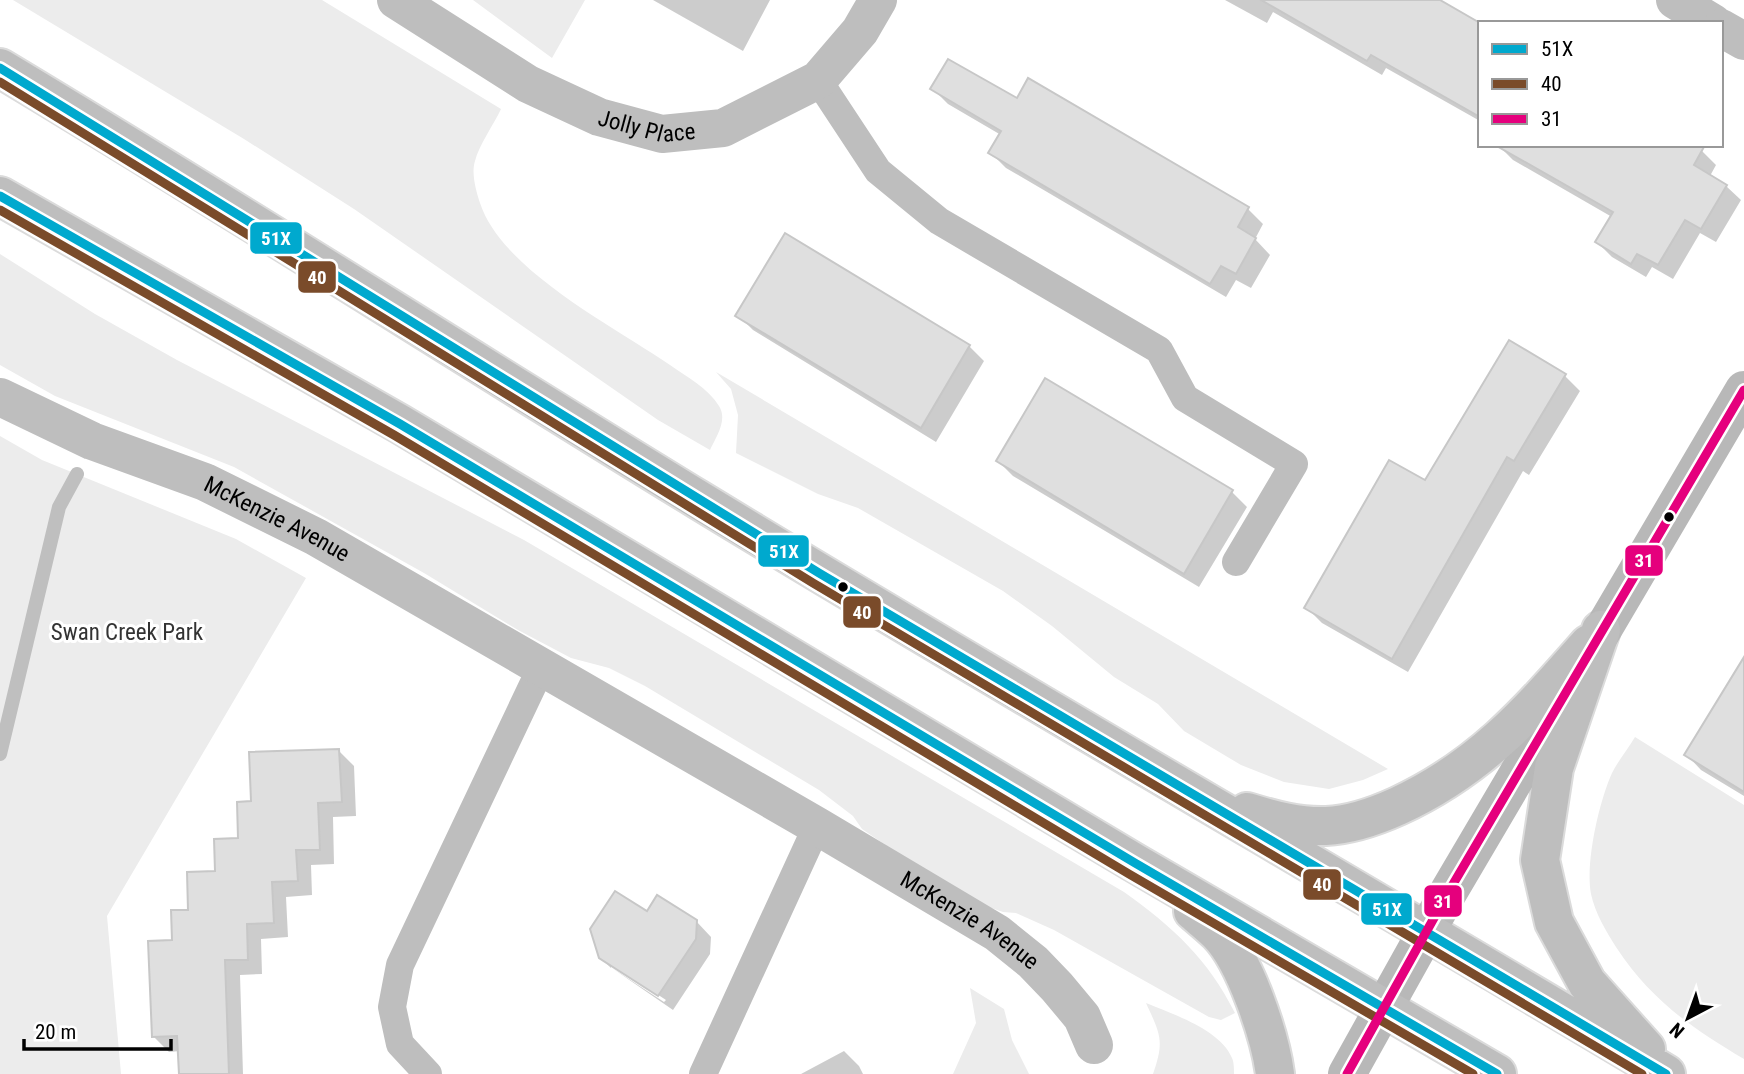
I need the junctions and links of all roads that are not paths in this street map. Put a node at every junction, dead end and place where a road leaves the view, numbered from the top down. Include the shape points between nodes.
1 (397, 0) edge
2 (878, 0) edge
3 (1675, 0) edge
4 (1710, 21) edge
5 (1723, 29) edge
6 (1744, 41) edge
7 (0, 68) edge
8 (818, 80) junction
9 (0, 196) edge
10 (1744, 390) edge
11 (0, 397) edge
12 (1236, 562) dead end
13 (1601, 630) junction
14 (541, 668) junction
15 (1198, 798) junction
16 (817, 826) junction
17 (1135, 863) junction
18 (1427, 931) junction
19 (1385, 1007) junction
20 (1094, 1045) dead end
21 (428, 1074) edge
22 (702, 1074) edge
23 (1275, 1074) edge
24 (1347, 1074) edge
25 (1497, 1074) edge
26 (1667, 1074) edge

1 - 8 main road, Jolly Place via 528,84 600,117 662,134 723,128
2 - 8 main road, Jolly Place via 860,30
3 - 4 main road
5 - 6 main road
7 - 15 main road via 699,500
8 - 12 lane via 878,171 939,221 1159,350 1185,398 1294,464
9 - 17 main road via 412,430
10 - 13 main road
11 - 14 main road, McKenzie Avenue via 92,441 205,482 292,525
13 - 15 main road via 1532,708 1468,766 1379,814 1328,826 1297,825
13 - 18 main road
13 - 26 main road via 1555,768 1540,860 1554,922 1587,983
14 - 16 main road, McKenzie Avenue
14 - 21 lane via 400,965 392,1007 400,1044
15 - 18 main road
16 - 20 main road, McKenzie Avenue via 1018,949 1082,1017
16 - 22 lane
17 - 19 main road
17 - 23 main road via 1220,934 1243,971
18 - 19 main road
18 - 26 main road
19 - 24 main road
19 - 25 main road

